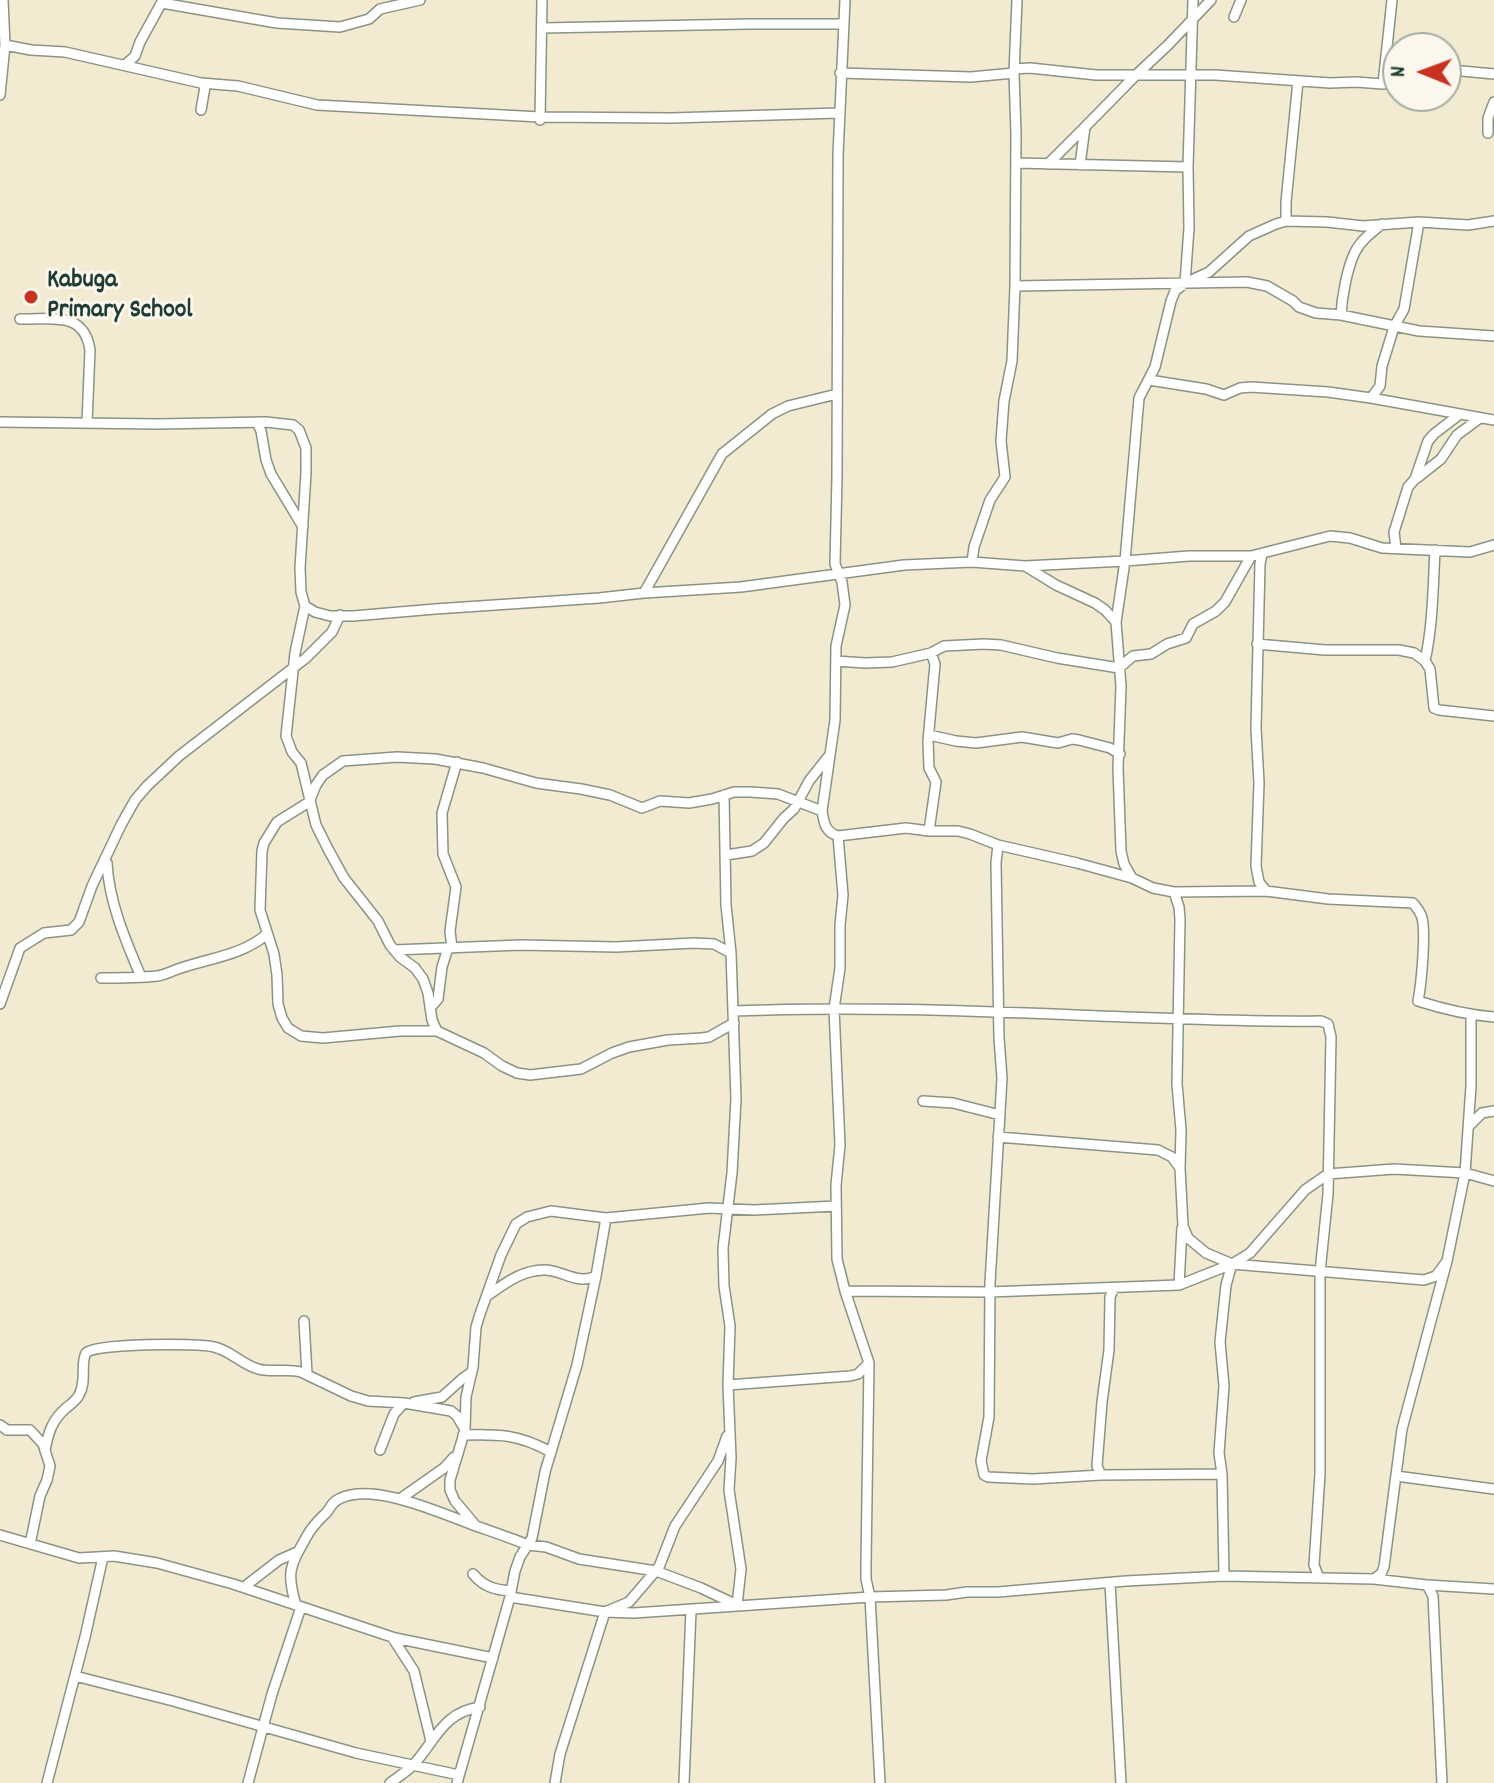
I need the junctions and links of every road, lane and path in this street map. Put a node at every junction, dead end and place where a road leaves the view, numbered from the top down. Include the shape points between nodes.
1 (3, 0) edge
2 (420, 0) edge
3 (542, 0) edge
4 (845, 0) edge
5 (1017, 0) edge
6 (1193, 0) edge
7 (1211, 0) edge
8 (1241, 0) edge
9 (1392, 0) edge
10 (163, 1) edge
11 (1234, 17) dead end
12 (1193, 20) junction
13 (1, 24) edge
14 (843, 24) junction
15 (542, 28) junction
16 (1389, 32) edge
17 (5, 45) junction
18 (125, 65) junction
19 (1014, 71) junction
20 (1462, 71) edge
21 (840, 73) junction
22 (1494, 74) edge
23 (1136, 75) junction
24 (1192, 76) junction
25 (1298, 81) junction
26 (201, 83) junction
27 (1382, 84) edge
28 (0, 95) edge
29 (1494, 102) edge
30 (201, 110) dead end
31 (839, 113) junction
32 (540, 118) junction
33 (1085, 127) junction
34 (1488, 133) dead end
35 (1016, 163) junction
36 (1048, 164) junction
37 (1080, 165) junction
38 (1188, 167) junction
39 (1286, 221) junction
40 (1494, 221) edge
41 (1419, 222) junction
42 (1382, 224) junction
43 (1185, 283) junction
44 (1015, 286) junction
45 (1341, 315) junction
46 (20, 319) dead end
47 (1394, 327) junction
48 (1494, 336) edge
49 (1149, 380) junction
50 (837, 394) junction
51 (1371, 398) junction
52 (1460, 414) junction
53 (1480, 418) junction
54 (1494, 420) edge
55 (0, 422) edge
56 (257, 422) junction
57 (87, 423) junction
58 (1415, 479) junction
59 (303, 527) junction
60 (1494, 545) edge
61 (1396, 548) junction
62 (1435, 550) junction
63 (1256, 555) junction
64 (1125, 561) junction
65 (972, 562) junction
66 (1025, 566) junction
67 (840, 574) junction
68 (644, 593) junction
69 (305, 606) junction
70 (340, 615) junction
71 (1116, 622) junction
72 (1257, 644) junction
73 (931, 653) junction
74 (836, 661) junction
75 (1425, 661) junction
76 (294, 667) junction
77 (1119, 668) junction
78 (1494, 716) edge
79 (929, 735) junction
80 (1120, 754) junction
81 (830, 755) junction
82 (457, 762) junction
83 (724, 795) junction
84 (309, 802) junction
85 (798, 802) junction
86 (822, 811) junction
87 (929, 831) junction
88 (838, 836) junction
89 (998, 845) junction
90 (726, 855) junction
91 (107, 859) junction
92 (1132, 878) junction
93 (1266, 891) junction
94 (1174, 892) junction
95 (267, 934) junction
96 (450, 948) junction
97 (394, 950) junction
98 (731, 953) junction
99 (141, 977) junction
100 (101, 978) dead end
101 (0, 1004) edge
102 (430, 1008) junction
103 (834, 1009) junction
104 (733, 1011) junction
105 (999, 1013) junction
106 (1471, 1015) junction
107 (1494, 1017) edge
108 (1179, 1019) junction
109 (734, 1023) junction
110 (437, 1031) junction
111 (923, 1101) dead end
112 (1494, 1111) edge
113 (1000, 1115) junction
114 (1469, 1126) junction
115 (1181, 1130) junction
116 (998, 1137) junction
117 (1158, 1150) junction
118 (1180, 1168) junction
119 (1465, 1173) junction
120 (1328, 1174) junction
121 (1494, 1181) edge
122 (836, 1206) junction
123 (727, 1209) junction
124 (606, 1218) junction
125 (1183, 1226) junction
126 (1447, 1261) junction
127 (1232, 1264) junction
128 (1320, 1272) junction
129 (596, 1276) junction
130 (1179, 1285) junction
131 (1114, 1288) junction
132 (845, 1291) junction
133 (989, 1292) junction
134 (487, 1296) junction
135 (304, 1321) dead end
136 (869, 1363) junction
137 (472, 1372) junction
138 (307, 1374) junction
139 (728, 1385) junction
140 (406, 1403) junction
141 (0, 1425) edge
142 (729, 1429) junction
143 (464, 1432) junction
144 (380, 1450) dead end
145 (45, 1451) junction
146 (551, 1452) junction
147 (458, 1454) junction
148 (1222, 1474) junction
149 (1101, 1475) junction
150 (1396, 1476) junction
151 (1494, 1489) edge
152 (400, 1499) junction
153 (476, 1526) junction
154 (0, 1535) edge
155 (30, 1544) junction
156 (528, 1545) junction
157 (297, 1552) junction
158 (103, 1557) junction
159 (656, 1571) junction
160 (473, 1574) dead end
161 (1224, 1576) junction
162 (1319, 1578) junction
163 (1374, 1579) junction
164 (1110, 1583) junction
165 (1427, 1585) junction
166 (244, 1587) junction
167 (1494, 1589) edge
168 (511, 1594) junction
169 (870, 1597) junction
170 (737, 1605) junction
171 (299, 1606) junction
172 (691, 1610) junction
173 (605, 1612) junction
174 (391, 1637) junction
175 (493, 1658) junction
176 (75, 1676) junction
177 (480, 1707) junction
178 (263, 1726) junction
179 (431, 1741) junction
180 (413, 1765) junction
181 (458, 1779) edge
182 (47, 1783) edge
183 (248, 1783) edge
184 (390, 1783) edge
185 (555, 1783) edge
186 (684, 1783) edge
187 (880, 1783) edge
188 (1121, 1783) edge
189 (1442, 1783) edge

1 - 13 street
2 - 10 street via 380,9 369,19 340,27 277,23
3 - 15 street
4 - 14 street
5 - 19 street
6 - 12 street
7 - 12 street
8 - 11 street
9 - 16 street
10 - 18 street via 135,56
12 - 23 street
12 - 24 street
13 - 17 street
14 - 15 street
14 - 21 street
15 - 32 street
17 - 18 street
17 - 28 street
18 - 26 street
19 - 21 street via 971,77
19 - 23 street
19 - 35 street
20 - 22 street
21 - 31 street
23 - 24 street
23 - 33 street
24 - 25 street
24 - 38 street
25 - 27 street
25 - 39 street
26 - 30 street
26 - 32 street via 317,105
29 - 34 street
31 - 32 street
31 - 50 street
33 - 36 street
33 - 37 street
35 - 36 street
35 - 44 street
36 - 37 street
37 - 38 street
38 - 43 street
39 - 42 street
39 - 43 street via 1249,236 1209,272
40 - 41 street
41 - 42 street
41 - 47 street via 1404,309
42 - 45 street via 1354,255
43 - 44 street
43 - 45 street via 1267,286 1306,310
43 - 49 street via 1172,297
44 - 65 street via 1001,441 1005,477 990,500
45 - 47 street
46 - 57 street via 73,321 83,329 90,350
47 - 48 street
47 - 51 street via 1380,386
49 - 51 street via 1224,395 1251,387
49 - 64 street via 1139,398
50 - 67 street via 835,564
50 - 68 street via 772,414 722,454
51 - 52 street
52 - 53 street
52 - 58 street via 1428,441
53 - 54 street
53 - 58 street
55 - 57 street
56 - 57 street
56 - 59 street via 271,474
56 - 59 street via 293,425 304,439
58 - 61 street via 1394,532
59 - 69 street via 300,568
60 - 62 street via 1475,552
61 - 62 street
61 - 63 street via 1330,536
62 - 75 street
63 - 64 street
63 - 72 street
63 - 77 street via 1221,607 1193,624 1186,638 1133,656
64 - 66 street
64 - 71 street
65 - 66 street
65 - 67 street
66 - 71 street via 1095,603
67 - 68 street
67 - 74 street via 845,605
68 - 70 street
69 - 70 street
69 - 76 street
70 - 76 street via 332,632
71 - 77 street
72 - 75 street via 1399,650
72 - 93 street via 1256,866
73 - 74 street via 880,663
73 - 77 street via 944,646 1001,645
73 - 79 street via 935,664
74 - 81 street
75 - 78 street via 1434,708
76 - 84 street via 286,736 301,763
76 - 91 street via 147,786
77 - 80 street
79 - 80 street via 976,743 1022,737 1058,743 1072,739
79 - 87 street via 928,766 936,782
80 - 92 street via 1121,851
81 - 85 street
81 - 86 street
82 - 83 street via 610,795 644,808 660,801 689,803
82 - 84 street via 397,757 343,761 323,775
82 - 96 street via 442,813 443,854 456,887
83 - 85 street via 778,794
83 - 90 street
84 - 95 street via 277,822 264,843 260,910
84 - 97 street via 344,878
85 - 86 street
85 - 90 street via 760,846
86 - 88 street via 824,825
87 - 88 street via 906,828
87 - 89 street via 958,831
88 - 103 street via 843,895
89 - 92 street
89 - 105 street
90 - 98 street
91 - 99 street via 116,913
91 - 101 street via 75,927 44,933 20,948
92 - 94 street
93 - 94 street
93 - 106 street via 1413,903 1424,933 1418,1001
94 - 108 street via 1180,919
95 - 99 street via 243,949
95 - 110 street via 282,1018 301,1036
96 - 97 street
96 - 98 street via 694,943 714,944
96 - 102 street via 438,999
97 - 102 street via 423,979
98 - 104 street
99 - 100 street
102 - 110 street
103 - 104 street
103 - 105 street
103 - 122 street via 840,1145
104 - 109 street
105 - 108 street
105 - 113 street
106 - 107 street
106 - 114 street
108 - 115 street
108 - 120 street via 1328,1024
109 - 110 street via 709,1037 648,1042 581,1069 530,1075
109 - 123 street via 736,1099
111 - 113 street
112 - 114 street via 1482,1113
113 - 116 street
114 - 119 street
115 - 117 street via 1172,1144
115 - 118 street
116 - 117 street
116 - 133 street
117 - 118 street
118 - 125 street
119 - 120 street via 1394,1169
119 - 121 street
119 - 126 street
120 - 127 street via 1305,1190 1250,1253
120 - 128 street
122 - 123 street
122 - 132 street via 837,1259
123 - 124 street
123 - 139 street via 723,1248 730,1326
124 - 129 street
124 - 134 street via 551,1211 516,1224
125 - 127 street via 1192,1244
125 - 130 street
126 - 128 street via 1436,1276 1424,1280
126 - 150 street via 1406,1412
127 - 128 street
127 - 130 street
127 - 148 street via 1220,1329
128 - 162 street via 1320,1474 1314,1565
129 - 134 street via 581,1279 533,1271
129 - 146 street
130 - 131 street
131 - 133 street
131 - 149 street via 1097,1466
132 - 133 street
132 - 136 street
133 - 149 street via 984,1475
134 - 137 street via 476,1327
135 - 138 street
136 - 139 street via 850,1376
136 - 169 street
137 - 140 street via 442,1397
137 - 143 street
138 - 140 street via 368,1401
138 - 145 street via 258,1369 212,1346 97,1348 85,1355 80,1394 51,1424
139 - 142 street
140 - 143 street via 451,1411
140 - 144 street via 394,1414
141 - 145 street via 30,1430
142 - 159 street via 718,1461 679,1519
142 - 170 street via 729,1490 741,1569
143 - 146 street via 512,1436
143 - 147 street
145 - 155 street via 49,1472
146 - 156 street
147 - 152 street
147 - 153 street via 450,1490
148 - 149 street
148 - 161 street
150 - 151 street
150 - 163 street via 1384,1567
152 - 153 street
152 - 157 street via 342,1497 313,1526
153 - 156 street
154 - 155 street
155 - 158 street via 79,1558
156 - 159 street
156 - 168 street
157 - 166 street
157 - 171 street via 289,1577
158 - 166 street via 157,1563
158 - 176 street
159 - 170 street
159 - 173 street via 629,1602
160 - 168 street via 491,1589
161 - 162 street
161 - 164 street
162 - 163 street
163 - 165 street
164 - 169 street
164 - 188 street
165 - 167 street
165 - 189 street via 1433,1596
166 - 171 street
168 - 173 street
168 - 175 street
169 - 170 street
169 - 187 street
170 - 172 street
171 - 174 street
171 - 178 street
172 - 173 street
172 - 186 street
173 - 185 street
174 - 175 street
174 - 179 street via 414,1671
175 - 177 street
176 - 178 street
176 - 182 street
177 - 179 street via 458,1713
177 - 181 street
178 - 180 street
178 - 183 street
179 - 180 street
180 - 181 street
180 - 184 street

